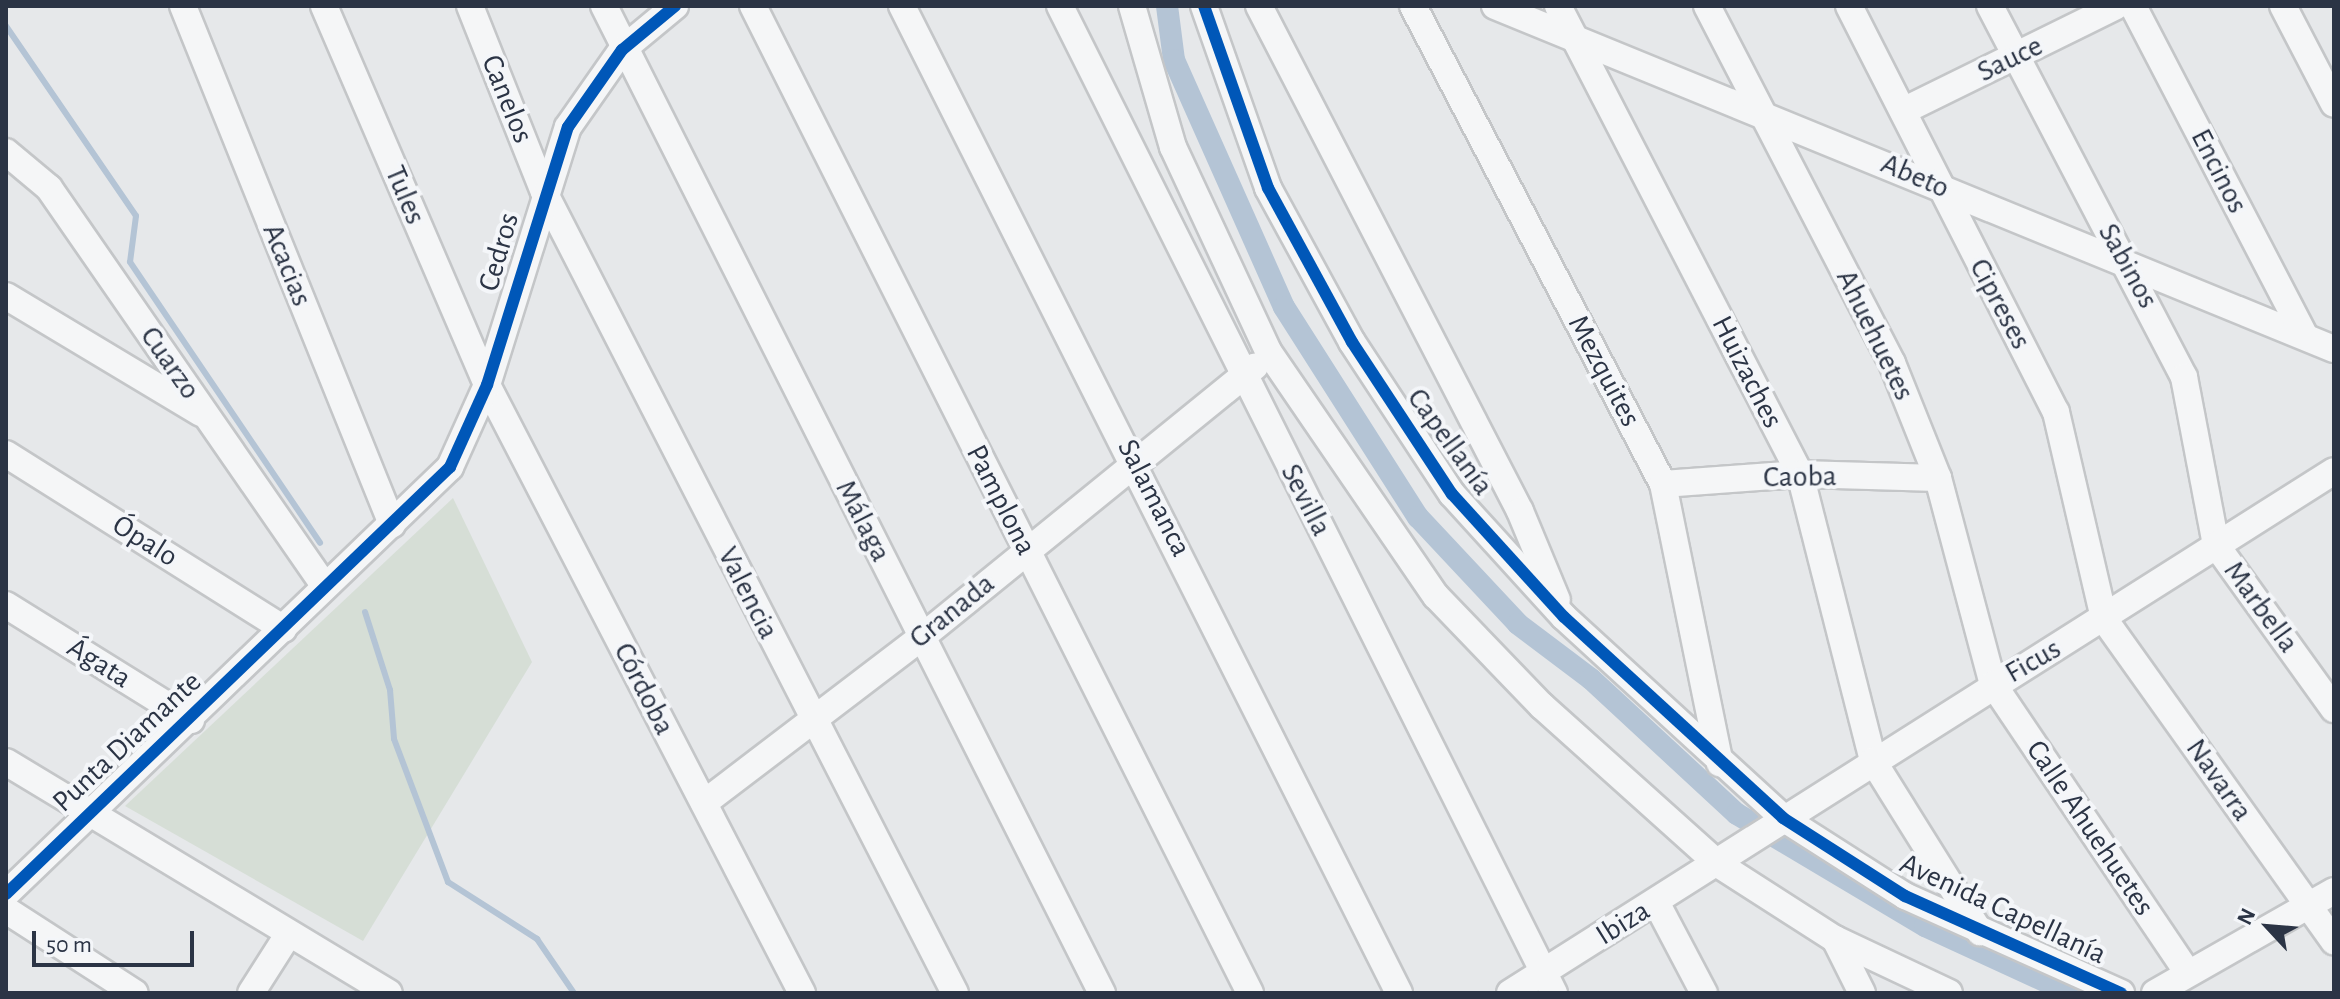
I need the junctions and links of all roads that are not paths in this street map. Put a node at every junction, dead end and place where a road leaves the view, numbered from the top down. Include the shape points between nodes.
1 (183, 6) edge
2 (324, 6) edge
3 (470, 6) edge
4 (604, 6) edge
5 (675, 6) edge
6 (753, 6) edge
7 (902, 6) edge
8 (1060, 6) edge
9 (1132, 6) edge
10 (1204, 6) edge
11 (1259, 6) edge
12 (1413, 6) edge
13 (1495, 6) edge
14 (1558, 6) edge
15 (1707, 6) edge
16 (1849, 6) edge
17 (1990, 6) edge
18 (2116, 6) edge
19 (2133, 6) edge
20 (2283, 6) edge
21 (1573, 35) junction
22 (622, 50) junction
23 (2015, 56) junction
24 (2334, 104) edge
25 (1762, 111) junction
26 (1903, 111) junction
27 (6, 152) edge
28 (1935, 185) junction
29 (544, 192) junction
30 (2127, 267) junction
31 (6, 296) edge
32 (2305, 336) junction
33 (2334, 349) edge
34 (1268, 351) junction
35 (1244, 377) junction
36 (487, 385) junction
37 (207, 417) junction
38 (6, 454) edge
39 (1138, 465) junction
40 (1800, 474) junction
41 (2332, 476) edge
42 (1938, 478) junction
43 (1663, 484) junction
44 (392, 524) junction
45 (2216, 545) junction
46 (1026, 551) junction
47 (324, 585) junction
48 (6, 605) edge
49 (1564, 617) junction
50 (2104, 619) junction
51 (284, 629) junction
52 (922, 637) junction
53 (1993, 684) junction
54 (2334, 709) edge
55 (811, 717) junction
56 (191, 720) junction
57 (1873, 761) junction
58 (6, 762) edge
59 (1720, 763) junction
60 (704, 803) junction
61 (88, 814) junction
62 (1778, 822) junction
63 (1726, 858) junction
64 (2334, 891) edge
65 (6, 894) edge
66 (1656, 902) junction
67 (2308, 905) junction
68 (6, 910) edge
69 (288, 935) junction
70 (1981, 935) junction
71 (1835, 939) junction
72 (2334, 941) edge
73 (2187, 972) junction
74 (1549, 983) edge
75 (135, 993) edge
76 (251, 993) edge
77 (389, 993) edge
78 (802, 993) edge
79 (955, 993) edge
80 (1102, 993) edge
81 (1250, 993) edge
82 (1399, 993) edge
83 (1510, 993) edge
84 (1704, 993) edge
85 (1862, 993) edge
86 (1949, 993) edge
87 (2121, 993) edge
88 (2155, 993) edge

1 - 44 street, Acacias
2 - 36 street, Tules
3 - 29 street, Canelos
4 - 22 street, Málaga
5 - 22 street, Cedros
6 - 46 street, Pamplona
7 - 39 street, Salamanca
8 - 35 street, Sevilla
9 - 34 street via 1173,147
10 - 49 street, Capellanía via 1268,188 1352,342 1452,494
11 - 49 street, Capellanía via 1520,511
12 - 43 street, Mezquites
13 - 21 street, Abeto
14 - 21 street, Huizaches
15 - 25 street, Ahuehuetes
16 - 26 street, Cipreses
17 - 23 street, Sabinos
18 - 23 street, Sauce
19 - 32 street, Encinos
20 - 24 street
21 - 25 street, Abeto
21 - 40 street, Huizaches
22 - 29 street, Cedros via 579,104
22 - 52 street, Málaga
23 - 26 street, Sauce
23 - 30 street, Sabinos
25 - 28 street, Abeto
25 - 42 street, Ahuehuetes via 1892,363
26 - 28 street, Cipreses
27 - 37 street, Cuarzo via 49,188
28 - 30 street, Abeto
28 - 50 street, Cipreses via 2056,412
29 - 36 street, Cedros
29 - 55 street, Valencia
30 - 32 street, Abeto
30 - 45 street, Sabinos via 2184,377
31 - 37 street
32 - 33 street, Abeto
34 - 35 street, Granada
34 - 63 street via 1436,596 1542,706
35 - 39 street, Granada
35 - 74 street, Sevilla
36 - 44 street, Cedros via 450,467
36 - 60 street, Córdoba
37 - 47 street, Cuarzo
38 - 51 street, Ópalo
39 - 46 street, Granada
39 - 82 street, Salamanca
40 - 42 street, Caoba
40 - 43 street, Caoba
40 - 57 street, Huizaches
41 - 45 street, Ficus
42 - 53 street, Ahuehuetes
43 - 59 street, Mezquites
44 - 47 street, Cedros
45 - 50 street, Ficus
45 - 54 street, Marbella
46 - 52 street, Granada
46 - 81 street, Pamplona
47 - 51 street, Punta Diamante
48 - 56 street, Ágata
49 - 59 street, Capellanía
50 - 53 street, Ficus
50 - 67 street, Navarra
51 - 56 street, Punta Diamante
52 - 55 street, Granada
52 - 80 street, Málaga
53 - 57 street, Ficus
53 - 73 street, Calle Ahuehuetes
55 - 60 street, Granada
55 - 79 street, Valencia
56 - 61 street, Punta Diamante
57 - 62 street, Ficus
57 - 70 street, Huizaches
58 - 61 street
59 - 62 street, Capellanía
60 - 78 street, Córdoba
61 - 65 street, Punta Diamante
61 - 69 street
62 - 63 street, Ficus
62 - 70 street, Avenida Capellanía
63 - 66 street, Ibiza
63 - 71 street
64 - 67 street
66 - 74 street, Ibiza
66 - 84 street
67 - 72 street, Navarra
67 - 73 street
68 - 75 street
69 - 76 street
69 - 77 street
70 - 87 street, Avenida Capellanía
71 - 85 street
71 - 86 street
73 - 88 street
74 - 83 street, Ibiza

